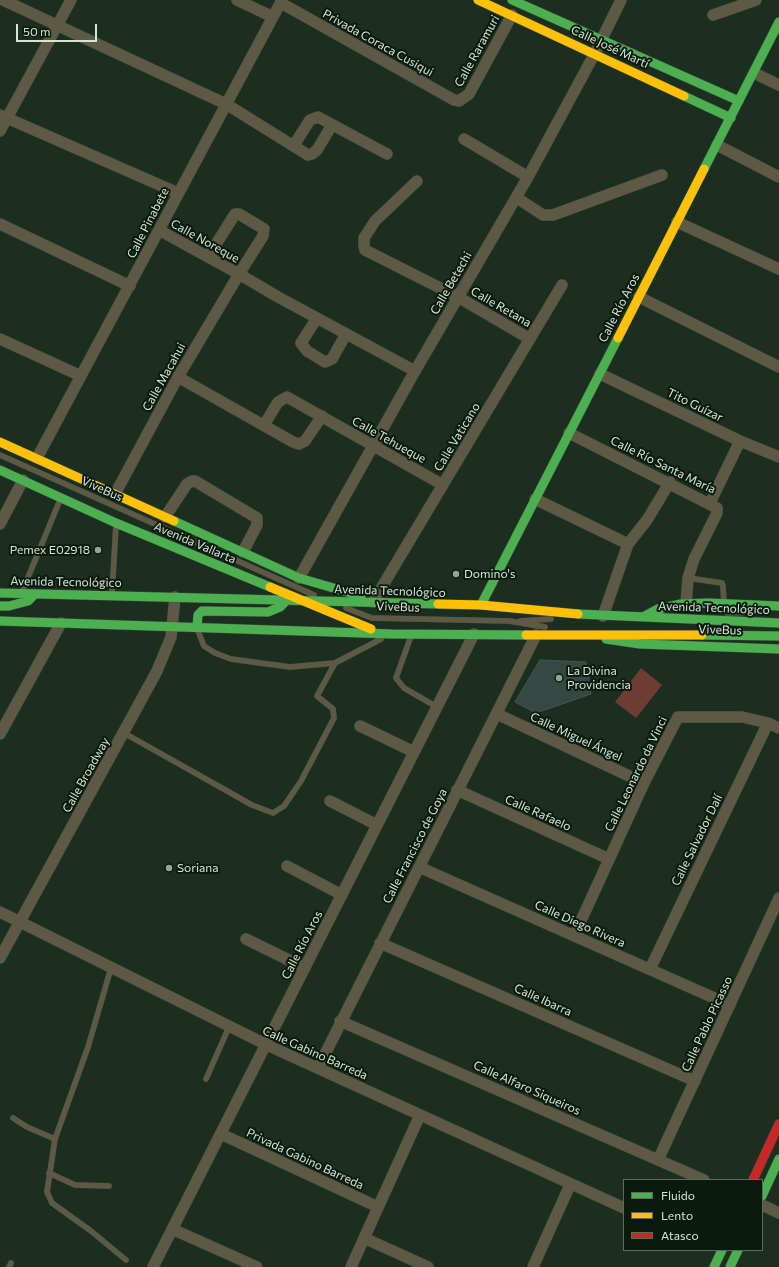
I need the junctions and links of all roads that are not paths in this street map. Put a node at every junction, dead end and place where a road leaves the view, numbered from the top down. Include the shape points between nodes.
1 (4, 0) edge
2 (71, 0) edge
3 (237, 0) edge
4 (478, 0) edge
5 (512, 0) edge
6 (621, 0) edge
7 (756, 0) edge
8 (282, 2) edge
9 (512, 15) junction
10 (713, 16) dead end
11 (273, 17) junction
12 (779, 22) edge
13 (58, 24) junction
14 (602, 39) junction
15 (595, 53) junction
16 (754, 72) junction
17 (779, 84) edge
18 (464, 99) joint
19 (740, 101) junction
20 (226, 104) junction
21 (3, 116) edge
22 (731, 118) junction
23 (332, 125) junction
24 (0, 131) edge
25 (464, 140) dead end
26 (294, 145) junction
27 (717, 145) junction
28 (387, 154) dead end
29 (662, 175) dead end
30 (528, 177) junction
31 (779, 177) edge
32 (417, 181) dead end
33 (178, 193) junction
34 (517, 198) junction
35 (677, 222) junction
36 (0, 224) edge
37 (159, 230) junction
38 (208, 257) junction
39 (779, 269) edge
40 (239, 274) junction
41 (562, 285) dead end
42 (130, 286) junction
43 (458, 297) junction
44 (639, 297) junction
45 (317, 318) junction
46 (346, 334) junction
47 (0, 339) edge
48 (530, 339) junction
49 (779, 367) edge
50 (415, 371) junction
51 (600, 374) junction
52 (81, 376) junction
53 (178, 377) junction
54 (322, 416) junction
55 (264, 425) junction
56 (569, 433) junction
57 (740, 441) junction
58 (0, 442) edge
59 (374, 447) junction
60 (0, 455) edge
61 (779, 457) edge
62 (37, 458) junction
63 (0, 470) edge
64 (23, 480) junction
65 (670, 482) junction
66 (443, 485) junction
67 (115, 494) junction
68 (61, 498) junction
69 (535, 499) junction
70 (710, 503) junction
71 (165, 517) junction
72 (116, 523) junction
73 (0, 524) edge
74 (628, 544) junction
75 (243, 552) junction
76 (299, 578) junction
77 (688, 578) junction
78 (0, 593) edge
79 (22, 593) junction
80 (36, 594) junction
81 (112, 596) junction
82 (175, 597) junction
83 (287, 600) junction
84 (302, 601) junction
85 (327, 601) junction
86 (374, 602) junction
87 (686, 604) junction
88 (724, 604) junction
89 (481, 605) junction
90 (0, 606) edge
91 (779, 606) edge
92 (764, 612) dead end
93 (710, 613) dead end
94 (603, 616) junction
95 (646, 616) junction
96 (718, 617) junction
97 (0, 621) edge
98 (509, 621) junction
99 (61, 623) junction
100 (779, 623) edge
101 (174, 626) junction
102 (197, 627) junction
103 (383, 633) junction
104 (392, 634) junction
105 (412, 634) junction
106 (474, 634) junction
107 (536, 635) junction
108 (593, 635) junction
109 (779, 636) edge
110 (779, 643) edge
111 (779, 649) edge
112 (334, 663) junction
113 (437, 707) junction
114 (497, 714) junction
115 (768, 723) junction
116 (360, 726) dead end
117 (779, 728) edge
118 (124, 733) junction
119 (0, 734) edge
120 (414, 752) junction
121 (644, 783) junction
122 (457, 790) junction
123 (330, 801) dead end
124 (378, 825) junction
125 (609, 859) junction
126 (287, 866) dead end
127 (419, 867) junction
128 (342, 895) junction
129 (779, 898) edge
130 (0, 912) edge
131 (20, 923) junction
132 (574, 936) junction
133 (246, 939) dead end
134 (380, 943) junction
135 (0, 958) edge
136 (111, 968) junction
137 (305, 968) junction
138 (650, 969) junction
139 (730, 1005) junction
140 (340, 1021) junction
141 (229, 1026) junction
142 (267, 1045) junction
143 (318, 1068) junction
144 (206, 1079) dead end
145 (695, 1081) junction
146 (420, 1115) junction
147 (13, 1118) dead end
148 (779, 1124) edge
149 (221, 1134) junction
150 (55, 1139) junction
151 (779, 1159) edge
152 (658, 1160) junction
153 (49, 1173) junction
154 (702, 1179) edge
155 (753, 1179) edge
156 (570, 1185) junction
157 (109, 1186) dead end
158 (763, 1194) edge
159 (763, 1205) edge
160 (378, 1207) junction
161 (623, 1208) edge
162 (779, 1213) edge
163 (172, 1228) junction
164 (364, 1238) junction
165 (721, 1251) edge
166 (738, 1251) edge
167 (126, 1260) dead end
168 (153, 1267) edge
169 (257, 1267) edge
170 (351, 1267) edge
171 (428, 1267) edge
172 (532, 1267) edge
173 (714, 1267) edge
174 (730, 1267) edge

1 - 13 street
2 - 13 street
3 - 11 street
4 - 9 main road, Calle José Martí
5 - 14 main road, Calle José Martí
6 - 14 street, Calle Betechi
7 - 10 street
8 - 11 street, Calle Pinabete
8 - 18 street, Privada Coraca Cusiqui via 454,100
9 - 15 main road, Calle José Martí
9 - 18 street, Calle Raramuri
11 - 20 street, Calle Pinabete
12 - 16 main road, Calle Río Aros
13 - 20 street
13 - 21 street
14 - 15 street, Calle Betechi
14 - 19 main road, Calle José Martí
15 - 22 main road, Calle José Martí
15 - 30 street, Calle Betechi
16 - 17 street
16 - 19 main road, Calle Río Aros
19 - 22 main road, Calle Río Aros
20 - 26 street
20 - 33 street, Calle Pinabete
21 - 24 street
21 - 33 street
22 - 27 main road, Calle Río Aros
23 - 26 street via 318,117 312,119
23 - 26 street via 312,154 308,155
23 - 28 street
25 - 30 street
27 - 31 street
27 - 35 main road, Calle Río Aros
29 - 34 street via 554,215 543,214
30 - 34 street, Calle Betechi
32 - 43 street, Calle Retana via 375,221 367,233 364,246 373,255
33 - 37 street, Calle Pinabete
34 - 43 street, Calle Betechi
35 - 39 street
35 - 44 main road, Calle Río Aros
36 - 42 street
37 - 38 street, Calle Noreque
37 - 42 street, Calle Pinabete
38 - 40 street, Calle Noreque
38 - 40 street, Calle Noreque via 233,217 239,214 264,229 263,236
40 - 45 street, Calle Noreque
40 - 53 street, Calle Macahui
41 - 48 street, Calle Vaticano
42 - 52 street, Calle Pinabete
43 - 48 street, Calle Retana
43 - 50 street, Calle Betechi
44 - 49 street
44 - 51 main road, Calle Río Aros
45 - 46 street, Calle Noreque
45 - 46 street via 301,343 325,362 332,359
46 - 50 street, Calle Noreque
47 - 52 street
48 - 66 street, Calle Vaticano
50 - 59 street, Calle Betechi
51 - 56 main road, Calle Río Aros
51 - 57 street, Tito Guízar
52 - 62 street, Calle Pinabete
53 - 55 street
53 - 67 street, Calle Macahui
54 - 55 street via 303,443 293,442
54 - 55 street, Calle Tehueque via 284,397
54 - 59 street, Calle Tehueque
56 - 65 street, Calle Río Santa María
56 - 69 main road, Calle Río Aros
57 - 61 street, Tito Guízar
57 - 70 street
58 - 62 main road, Avenida Vallarta
59 - 66 street, Calle Tehueque
59 - 76 street, Calle Betechi
60 - 85 lane, ViveBus
62 - 67 main road, Avenida Vallarta
63 - 64 main road, Avenida Vallarta
64 - 68 main road, Avenida Vallarta
64 - 73 street
65 - 70 street, Calle Río Santa María
65 - 74 street via 647,520
66 - 86 street, Calle Vaticano
67 - 71 main road, Avenida Vallarta
68 - 72 main road, Avenida Vallarta
68 - 79 lane
69 - 74 street
69 - 89 main road, Calle Río Aros
70 - 77 street, Calle Río Santa María via 717,508 718,513 696,555
71 - 75 main road, Avenida Vallarta
71 - 75 street via 187,484 196,482 257,518 257,525
72 - 81 lane
72 - 84 main road, Avenida Vallarta
74 - 94 street
75 - 76 main road, Avenida Vallarta
76 - 86 main road, Avenida Vallarta via 359,595
77 - 87 street, Calle Río Santa María
77 - 88 lane via 722,583
78 - 79 main road, Avenida Tecnológico
79 - 80 main road, Avenida Tecnológico
80 - 81 main road, Avenida Tecnológico
80 - 90 main road via 28,600
81 - 82 main road, Avenida Tecnológico
82 - 83 main road, Avenida Tecnológico
82 - 101 street, Calle Broadway
83 - 84 main road, Avenida Tecnológico
83 - 102 main road via 280,607 268,612 202,611 198,615
84 - 85 main road, Avenida Tecnológico
84 - 103 main road, Avenida Vallarta
85 - 86 main road, Avenida Tecnológico
85 - 98 lane, ViveBus via 372,618
86 - 89 main road, Avenida Tecnológico
87 - 88 main road
87 - 95 main road via 666,606
88 - 91 main road
89 - 94 main road, Avenida Tecnológico
92 - 96 lane
93 - 95 lane
94 - 95 main road, Avenida Tecnológico
94 - 98 lane
95 - 96 main road, Avenida Tecnológico
96 - 100 main road, Avenida Tecnológico
97 - 99 main road
98 - 108 lane, ViveBus
99 - 101 main road
99 - 119 street
101 - 102 main road
101 - 118 street, Calle Broadway via 163,659
102 - 103 main road
102 - 112 lane via 204,646 231,659 290,667
103 - 104 main road
104 - 105 main road
104 - 112 lane
105 - 106 main road
105 - 113 lane via 396,678 404,688
106 - 107 main road
106 - 113 street, Calle Río Aros
107 - 108 main road
107 - 114 street, Calle Francisco de Goya
108 - 109 main road
108 - 110 lane, ViveBus
108 - 111 main road via 613,641 640,644
112 - 118 lane via 317,696 333,709 334,718 297,788 284,806 273,813 256,808
113 - 120 street, Calle Río Aros
114 - 121 street, Calle Miguel Ángel
114 - 122 street, Calle Francisco de Goya
115 - 117 street, Calle Leonardo da Vinci
115 - 121 street, Calle Leonardo da Vinci via 742,717 679,716
115 - 138 street, Calle Salvador Dalí
116 - 120 street
118 - 131 street, Calle Broadway
120 - 124 street, Calle Río Aros
121 - 125 street, Calle Leonardo da Vinci
122 - 125 street, Calle Rafaelo
122 - 127 street, Calle Francisco de Goya
123 - 124 street
124 - 128 street, Calle Río Aros
125 - 132 street, Calle Leonardo da Vinci
126 - 128 street
127 - 132 street, Calle Diego Rivera
127 - 134 street, Calle Francisco de Goya
128 - 137 street, Calle Río Aros
129 - 139 street, Calle Pablo Picasso
130 - 131 street, Calle Gabino Barreda
131 - 135 street, Calle Broadway
131 - 136 street, Calle Gabino Barreda
132 - 138 street, Calle Diego Rivera
133 - 137 street
134 - 140 street, Calle Francisco de Goya
134 - 145 street, Calle Ibarra
136 - 141 street, Calle Gabino Barreda
136 - 150 lane via 88,1047
137 - 142 street, Calle Río Aros
138 - 139 street, Calle Diego Rivera
139 - 145 street, Calle Pablo Picasso
140 - 143 street, Calle Francisco de Goya
140 - 152 street, Calle Alfaro Siqueiros
141 - 142 street, Calle Gabino Barreda
141 - 144 lane
142 - 143 street, Calle Gabino Barreda
142 - 149 street, Calle Río Aros
143 - 146 street, Calle Gabino Barreda
145 - 152 street, Calle Pablo Picasso
146 - 156 street, Calle Gabino Barreda
146 - 160 street
147 - 150 lane via 27,1128
148 - 155 main road
149 - 160 street, Privada Gabino Barreda
149 - 163 street, Calle Río Aros
150 - 153 lane
151 - 158 main road
152 - 154 street, Calle Alfaro Siqueiros
153 - 157 lane via 75,1185
153 - 167 lane via 47,1192 52,1204 91,1231
156 - 161 street, Calle Gabino Barreda
156 - 172 street
159 - 162 street
160 - 164 street
163 - 168 street, Calle Río Aros
163 - 169 street
164 - 170 street
164 - 171 street
165 - 173 main road
166 - 174 main road

